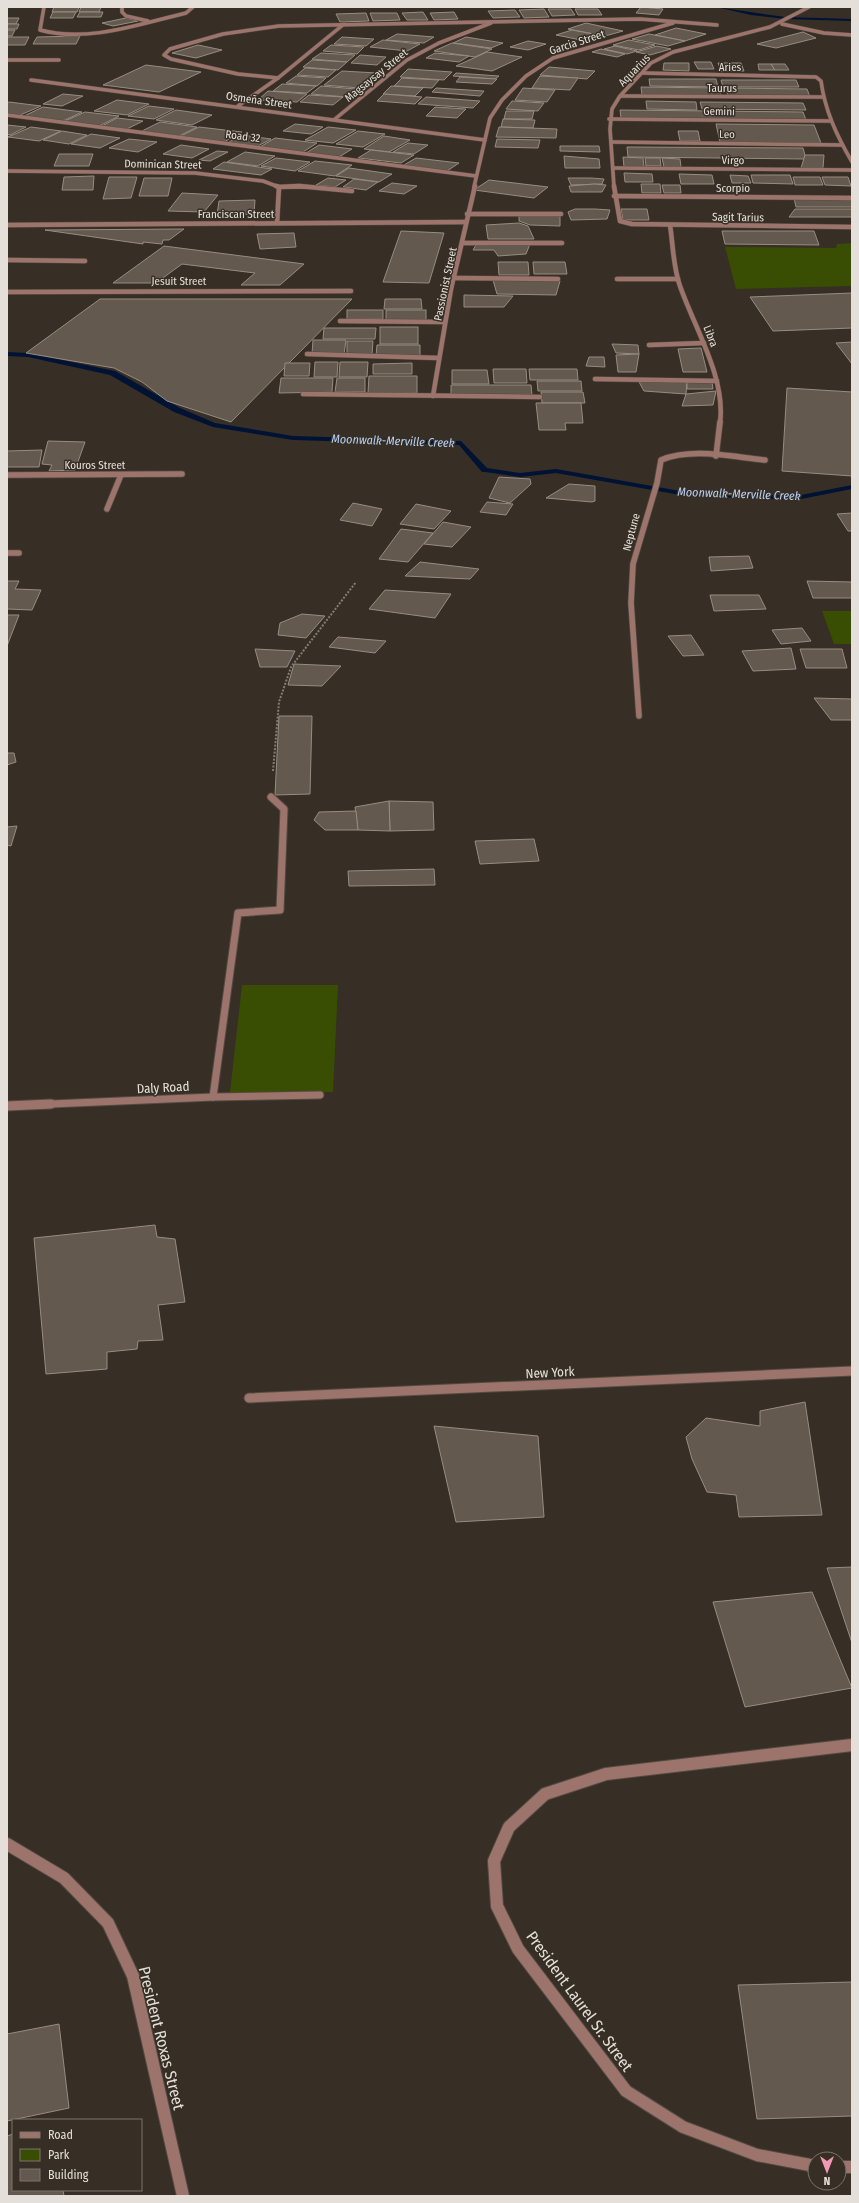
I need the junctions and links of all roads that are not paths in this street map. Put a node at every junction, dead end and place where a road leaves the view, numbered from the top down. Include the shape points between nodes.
1 (44, 7) edge
2 (122, 7) edge
3 (194, 7) edge
4 (809, 7) edge
5 (496, 21) junction
6 (679, 21) junction
7 (151, 22) junction
8 (344, 24) junction
9 (782, 24) junction
10 (717, 25) dead end
11 (852, 35) edge
12 (7, 60) edge
13 (59, 60) dead end
14 (643, 73) junction
15 (278, 78) junction
16 (31, 80) dead end
17 (621, 96) junction
18 (823, 97) junction
19 (238, 106) junction
20 (7, 115) edge
21 (335, 119) junction
22 (609, 119) junction
23 (830, 121) junction
24 (485, 140) junction
25 (612, 142) junction
26 (842, 145) junction
27 (852, 162) edge
28 (613, 168) junction
29 (852, 170) edge
30 (7, 171) edge
31 (476, 176) junction
32 (279, 187) junction
33 (352, 191) dead end
34 (614, 196) junction
35 (852, 198) edge
36 (467, 214) junction
37 (561, 214) dead end
38 (466, 222) junction
39 (277, 223) junction
40 (7, 225) edge
41 (670, 225) junction
42 (852, 227) edge
43 (463, 242) junction
44 (562, 243) dead end
45 (7, 260) edge
46 (85, 261) dead end
47 (454, 278) junction
48 (678, 278) junction
49 (558, 279) dead end
50 (617, 279) dead end
51 (351, 291) dead end
52 (7, 292) edge
53 (340, 321) dead end
54 (445, 322) junction
55 (704, 343) junction
56 (649, 345) dead end
57 (307, 354) dead end
58 (439, 358) junction
59 (595, 379) dead end
60 (717, 381) junction
61 (303, 394) dead end
62 (434, 396) junction
63 (540, 397) dead end
64 (716, 456) junction
65 (765, 460) dead end
66 (182, 474) dead end
67 (121, 475) junction
68 (7, 476) edge
69 (107, 509) dead end
70 (7, 553) edge
71 (19, 553) dead end
72 (639, 716) dead end
73 (271, 797) road end
74 (320, 1095) dead end
75 (213, 1097) junction
76 (7, 1106) edge
77 (852, 1371) edge
78 (249, 1398) dead end
79 (852, 1745) edge
80 (7, 1844) edge
81 (807, 2164) edge
82 (183, 2196) edge

1 - 7 street via 40,30 47,33 108,32
2 - 7 street via 122,12 126,16
3 - 7 street via 186,13
4 - 9 street, Aquarius
5 - 6 street
5 - 8 street
5 - 21 street, Magsaysay Street via 418,52
6 - 10 street
6 - 24 street, Garcia Street via 567,53 541,64 518,84 494,112
8 - 15 street
8 - 15 street via 244,30 170,49 164,55 171,59 238,74
9 - 11 street via 824,33
9 - 14 street, Aquarius via 666,55 651,63
12 - 13 street
14 - 17 street, Aquarius
14 - 18 street, Aries via 684,76 816,77 821,81
15 - 19 street
16 - 19 street, Osmeña Street
17 - 18 street, Taurus
17 - 22 street, Aquarius
18 - 23 street
19 - 21 street, Osmeña Street
20 - 31 street, Road 32
21 - 24 street, Osmeña Street
22 - 23 street, Gemini
22 - 25 street
23 - 26 street
24 - 31 street, Garcia Street
25 - 26 street, Leo
25 - 28 street
26 - 27 street
28 - 29 street, Virgo
28 - 34 street
30 - 32 street, Dominican Street via 217,173 265,179
31 - 36 street, Passionist Street
32 - 33 street via 305,186
32 - 39 street
34 - 35 street, Scorpio
34 - 41 street, Sagit Tarius via 619,219 625,223
36 - 37 street
36 - 38 street, Passionist Street
38 - 39 street, Franciscan Street
38 - 43 street, Passionist Street
39 - 40 street, Franciscan Street
41 - 42 street, Sagit Tarius
41 - 48 street, Libra
43 - 44 street
43 - 47 street, Passionist Street
45 - 46 street
47 - 49 street
47 - 54 street, Passionist Street
48 - 50 street
48 - 55 street, Libra
51 - 52 street, Jesuit Street
53 - 54 street
54 - 58 street, Passionist Street
55 - 56 street
55 - 60 street, Libra
57 - 58 street
58 - 62 street, Passionist Street
59 - 60 street
60 - 64 street, Libra via 722,408
61 - 62 street
62 - 63 street
64 - 65 street, Neptune
64 - 72 street, Neptune via 682,455 661,460 633,564 631,603
66 - 67 street, Kouros Street
67 - 68 street, Kouros Street
67 - 69 street
70 - 71 street
73 - 75 street via 284,809 280,910 238,913
74 - 75 street, Daly Road
75 - 76 street, Daly Road
77 - 78 street, New York
79 - 81 street, President Laurel Sr. Street via 606,1774 545,1794 509,1827 494,1861 497,1906 518,1949 626,2091 683,2127 757,2155
80 - 82 street, President Roxas Street via 64,1878 108,1923 133,1976

